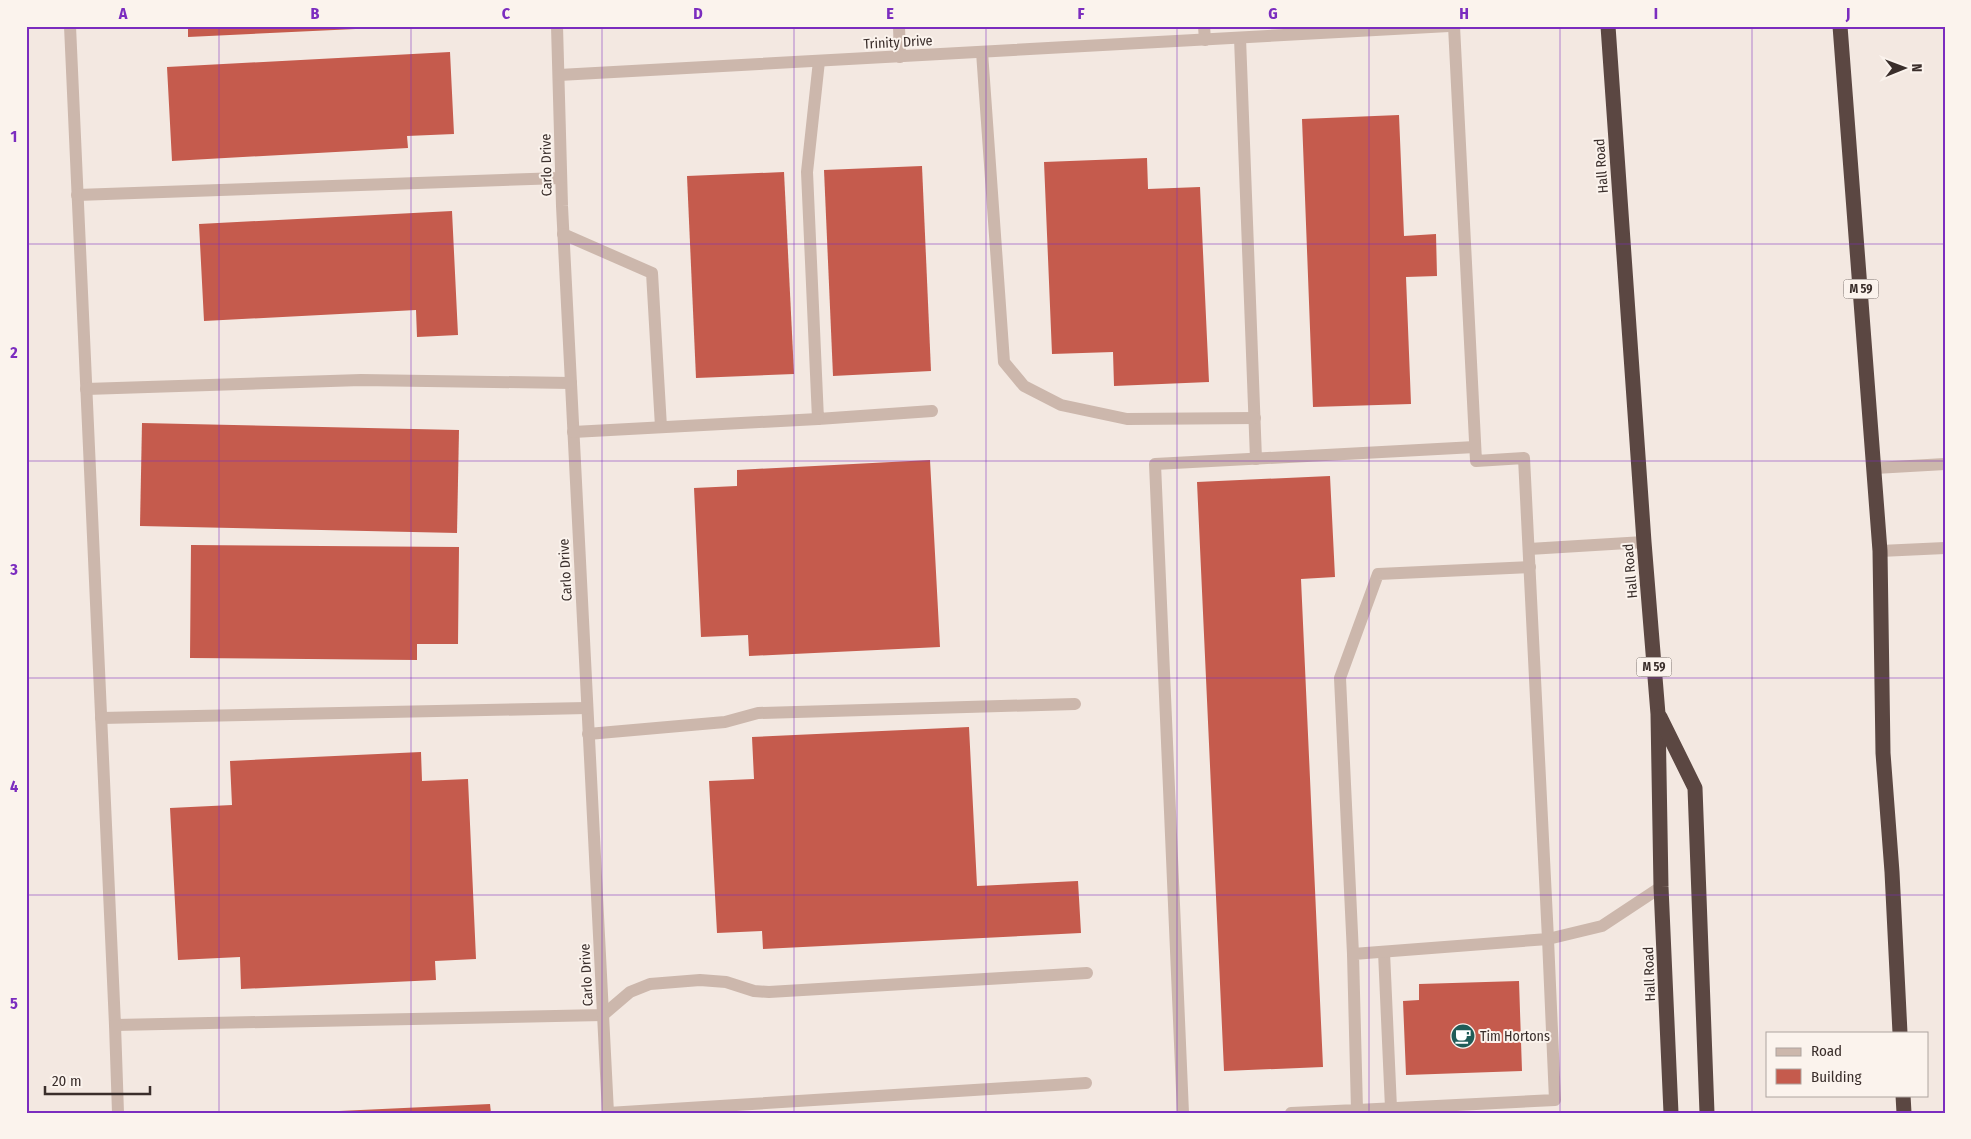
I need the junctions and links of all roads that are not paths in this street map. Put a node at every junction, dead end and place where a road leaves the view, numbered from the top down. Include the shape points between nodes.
1 (70, 26) edge
2 (557, 26) edge
3 (899, 26) edge
4 (1204, 26) edge
5 (1449, 26) edge
6 (1454, 26) edge
7 (1608, 26) edge
8 (1840, 26) edge
9 (1302, 31) edge
10 (1240, 38) junction
11 (1205, 40) junction
12 (982, 52) junction
13 (900, 57) junction
14 (819, 61) junction
15 (559, 75) junction
16 (561, 178) junction
17 (77, 195) junction
18 (563, 234) junction
19 (571, 383) junction
20 (86, 389) junction
21 (932, 411) dead end
22 (1255, 418) junction
23 (818, 419) junction
24 (661, 427) junction
25 (573, 432) junction
26 (1475, 447) junction
27 (1256, 459) junction
28 (1945, 464) edge
29 (1875, 468) junction
30 (1644, 542) junction
31 (1945, 548) edge
32 (1529, 549) junction
33 (1880, 551) junction
34 (1530, 567) junction
35 (1075, 704) dead end
36 (587, 708) junction
37 (1658, 714) junction
38 (101, 718) junction
39 (588, 734) junction
40 (1661, 887) junction
41 (1548, 939) junction
42 (1384, 952) junction
43 (1353, 954) junction
44 (1087, 973) dead end
45 (603, 1015) junction
46 (115, 1025) junction
47 (1900, 1032) edge
48 (1086, 1083) dead end
49 (1903, 1096) edge
50 (1391, 1108) junction
51 (1357, 1110) junction
52 (118, 1113) edge
53 (608, 1113) edge
54 (1183, 1113) edge
55 (1291, 1113) edge
56 (1671, 1113) edge
57 (1707, 1113) edge
58 (1904, 1113) edge

1 - 17 street
2 - 15 street, Carlo Drive
3 - 13 street
4 - 11 street
5 - 9 street, Trinity Drive
6 - 26 street
7 - 30 highway, Hall Road / M 59
8 - 29 highway, M 59
9 - 10 street, Trinity Drive
10 - 11 street, Trinity Drive
10 - 22 street
11 - 12 street, Trinity Drive
12 - 13 street, Trinity Drive
12 - 22 street via 1004,362 1024,386 1061,405 1127,419
13 - 14 street, Trinity Drive
14 - 15 street, Trinity Drive
14 - 23 street via 806,172
15 - 16 street, Carlo Drive
16 - 17 street
16 - 18 street, Carlo Drive
17 - 20 street
18 - 19 street, Carlo Drive
18 - 24 street via 652,273
19 - 20 street via 361,380
19 - 25 street, Carlo Drive
20 - 38 street
21 - 23 street
22 - 27 street
23 - 24 street
24 - 25 street
25 - 36 street, Carlo Drive
26 - 27 street
26 - 32 street via 1476,461 1524,458
27 - 54 street via 1155,464
28 - 29 street
29 - 33 highway, M 59
30 - 32 street
30 - 37 highway, Hall Road / M 59
31 - 33 street
32 - 34 street
33 - 47 highway, M 59 via 1883,753
34 - 41 street
34 - 43 street via 1378,574 1340,678
35 - 39 street via 758,713 725,722
36 - 38 street
36 - 39 street, Carlo Drive
37 - 40 highway, Hall Road / M 59
37 - 57 highway via 1695,788
38 - 46 street
39 - 45 street, Carlo Drive
40 - 41 street via 1602,926
40 - 56 highway, Hall Road / M 59
41 - 42 street
41 - 50 street via 1555,1100
42 - 43 street
42 - 50 street
43 - 51 street
44 - 45 street via 769,992 700,980 650,984 630,992
45 - 46 street
45 - 53 street, Carlo Drive
46 - 52 street
48 - 53 street
49 - 58 highway
50 - 51 street
51 - 55 street

